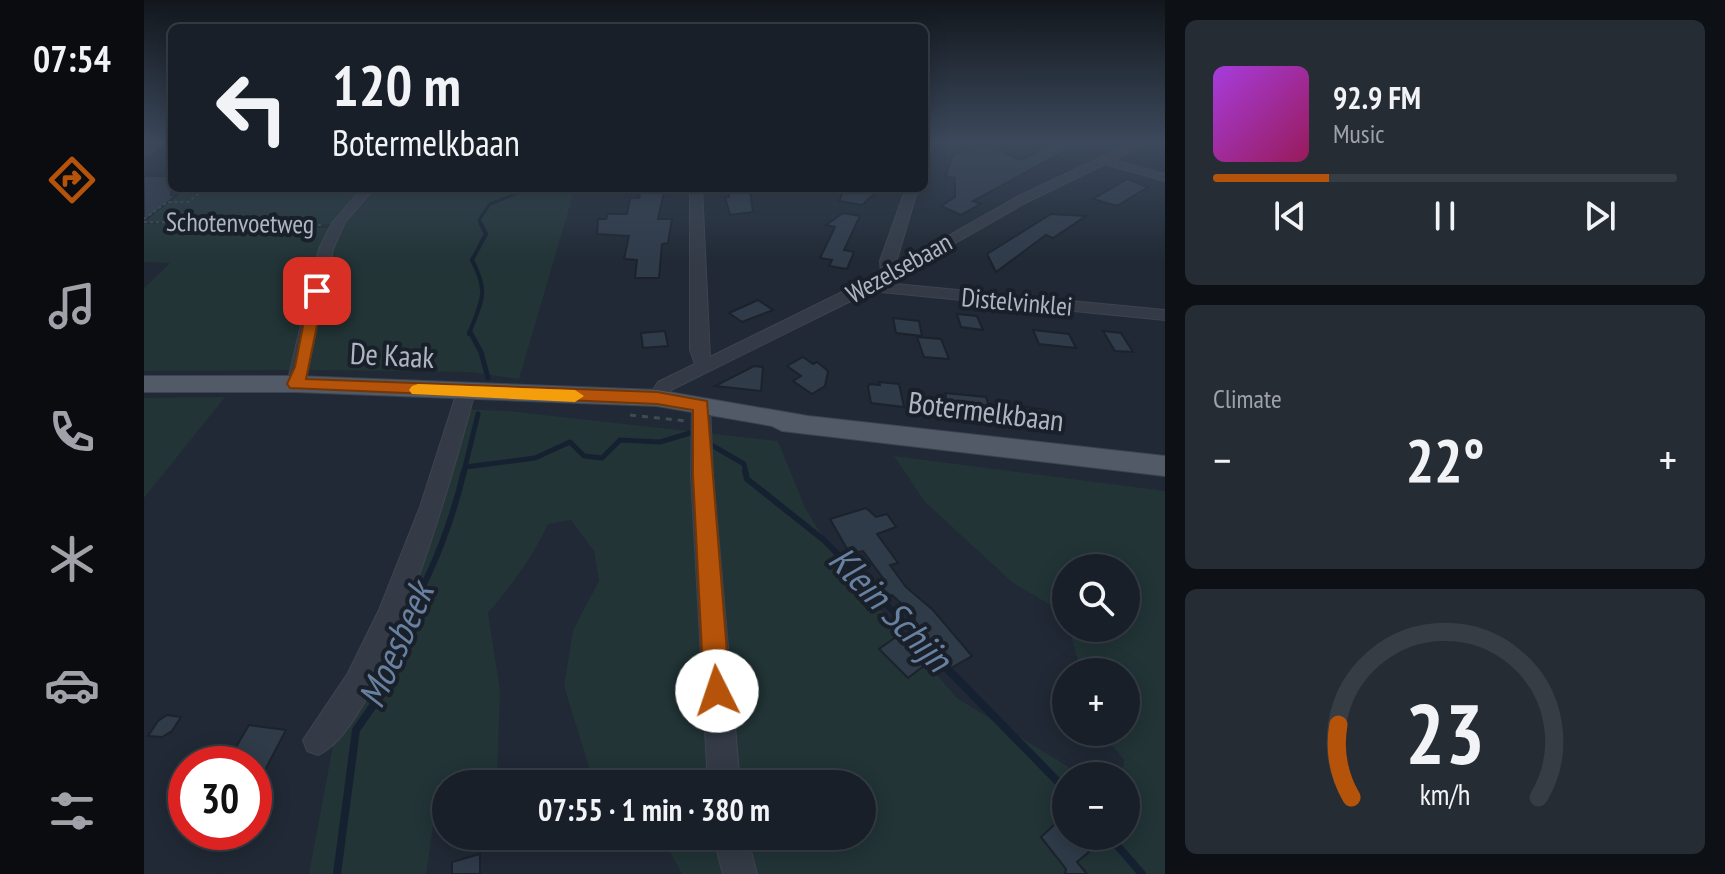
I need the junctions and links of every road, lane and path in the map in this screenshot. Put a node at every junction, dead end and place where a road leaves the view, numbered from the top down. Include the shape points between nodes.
1 (1061, 182) edge
2 (201, 192) edge
3 (366, 192) edge
4 (696, 192) edge
5 (911, 192) edge
6 (144, 220) edge
7 (337, 225) junction
8 (889, 275) junction
9 (868, 286) junction
10 (1165, 315) edge
11 (704, 366) junction
12 (144, 384) edge
13 (296, 384) junction
14 (466, 392) junction
15 (493, 394) joint
16 (568, 396) junction
17 (657, 398) junction
18 (701, 410) junction
19 (1165, 466) edge
20 (318, 740) dead end
21 (723, 770) edge
22 (734, 850) edge
23 (740, 874) edge

1 - 8 street, Wezelsebaan
2 - 6 path via 188,202 167,202
3 - 7 street, Schotenvoetweg
4 - 11 street via 699,350
5 - 8 street via 887,261
6 - 7 path, Schotenvoetweg
7 - 13 street, Schotenvoetweg via 322,265
8 - 9 street, Wezelsebaan
9 - 10 street, Distelvinklei
9 - 11 street, Wezelsebaan
11 - 17 street, Wezelsebaan via 664,386
12 - 13 main road, De Kaak
13 - 14 main road, De Kaak
14 - 15 main road, De Kaak
14 - 20 street via 412,564 371,659 338,718
15 - 16 main road, Botermelkbaan
16 - 17 main road, Botermelkbaan
16 - 18 main road, Botermelkbaan
17 - 18 main road, Botermelkbaan
18 - 19 main road, Botermelkbaan
18 - 21 street
22 - 23 street

